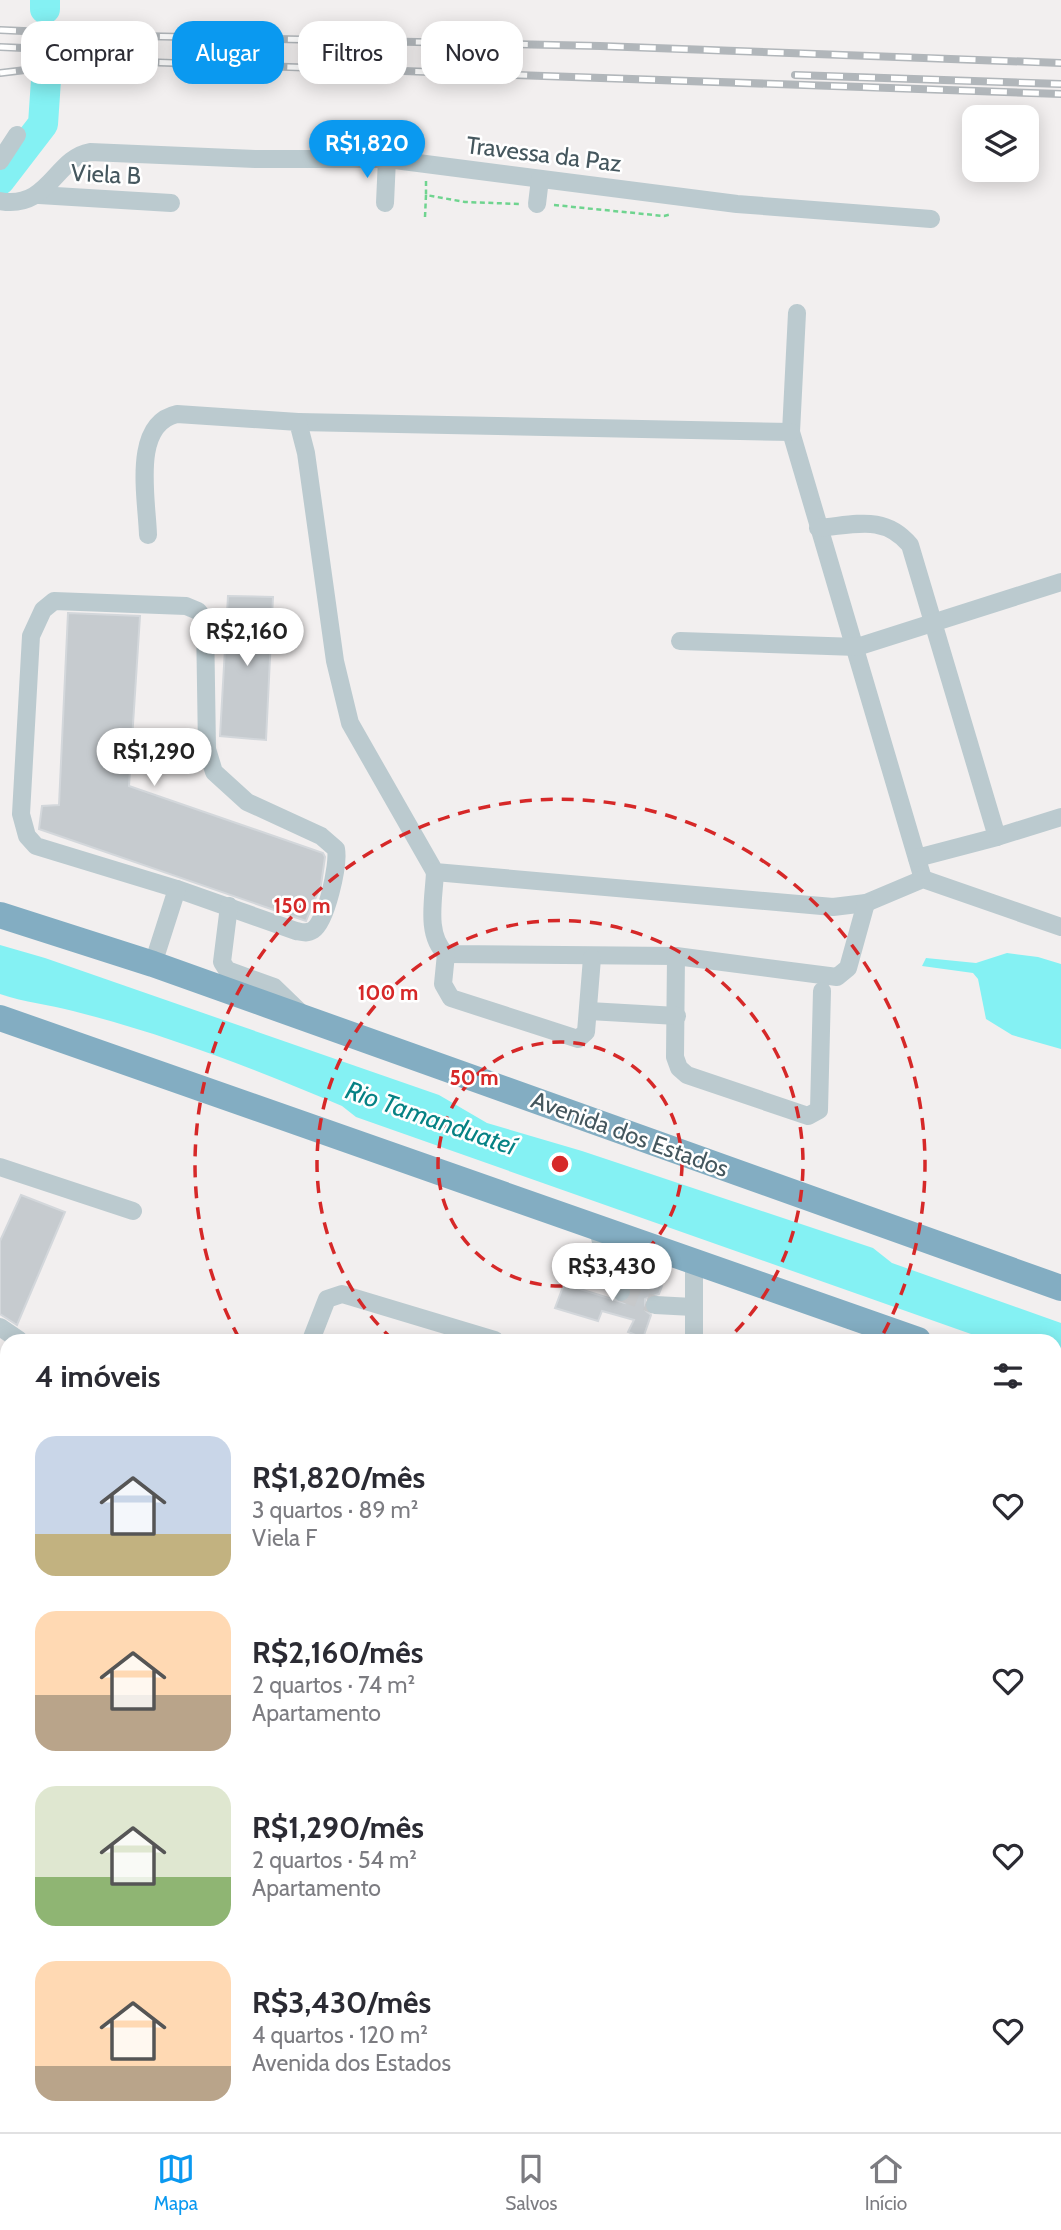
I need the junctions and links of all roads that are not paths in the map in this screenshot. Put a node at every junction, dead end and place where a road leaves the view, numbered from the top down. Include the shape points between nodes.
1 (18, 135) dead end
2 (387, 159) junction
3 (0, 161) edge
4 (540, 179) junction
5 (39, 195) junction
6 (0, 201) edge
7 (170, 203) dead end
8 (385, 203) dead end
9 (537, 204) dead end
10 (931, 219) dead end
11 (797, 313) dead end
12 (298, 422) junction
13 (791, 432) junction
14 (818, 527) junction
15 (148, 535) dead end
16 (1061, 582) edge
17 (933, 623) junction
18 (680, 641) dead end
19 (857, 647) junction
20 (1061, 817) edge
21 (997, 837) junction
22 (917, 858) junction
23 (435, 872) junction
24 (923, 880) junction
25 (177, 889) junction
26 (866, 903) junction
27 (229, 906) junction
28 (0, 915) edge
29 (1061, 926) edge
30 (446, 954) junction
31 (676, 956) junction
32 (592, 958) junction
33 (153, 964) junction
34 (822, 991) dead end
35 (589, 1012) junction
36 (677, 1016) junction
37 (0, 1018) edge
38 (306, 1018) junction
39 (0, 1167) edge
40 (133, 1211) dead end
41 (598, 1229) junction
42 (695, 1263) junction
43 (1061, 1288) edge
44 (621, 1292) tunnel mouth
45 (655, 1305) tunnel mouth
46 (693, 1307) junction
47 (861, 1330) edge
48 (314, 1334) edge
49 (476, 1334) edge
50 (694, 1334) edge
51 (884, 1334) edge

1 - 3 street
2 - 4 street, Travessa da Paz
2 - 5 street, Travessa da Paz via 90,152 78,157
2 - 8 street
4 - 9 street
4 - 10 street, Travessa da Paz via 737,204
5 - 6 street
5 - 7 street, Viela B
11 - 13 street
12 - 13 street
12 - 15 street via 164,417 152,429 146,452
12 - 23 street via 335,661 350,723
13 - 14 street
14 - 17 street via 880,523 898,530 910,545
14 - 19 street
16 - 17 street
17 - 19 street
17 - 21 street
18 - 19 street
19 - 22 street
20 - 21 street
21 - 22 street
22 - 24 street
23 - 26 street via 834,907
23 - 30 street via 432,928 437,946
24 - 26 street
24 - 29 street
25 - 27 street
25 - 27 street via 36,846 27,836 21,814 32,636 43,610 54,601 186,606 198,611 205,621 207,749 214,772 247,802 321,836 336,849 332,884 314,930 305,933
25 - 33 street
26 - 31 street via 848,968 837,977
27 - 38 street via 222,962 228,970 274,987
28 - 33 highway, Avenida dos Estados
30 - 32 street
30 - 35 street via 443,984 451,998 578,1039 586,1032
31 - 32 street
31 - 36 street
32 - 35 street
33 - 38 highway, Avenida dos Estados
34 - 36 street via 819,1110 808,1116 687,1075 675,1057
35 - 36 street
37 - 41 highway
38 - 43 highway, Avenida dos Estados
39 - 40 street
41 - 42 highway
41 - 44 street via 610,1282
42 - 46 street
42 - 47 highway
45 - 46 street
46 - 50 street
47 - 51 highway
48 - 49 street via 327,1300 351,1294

